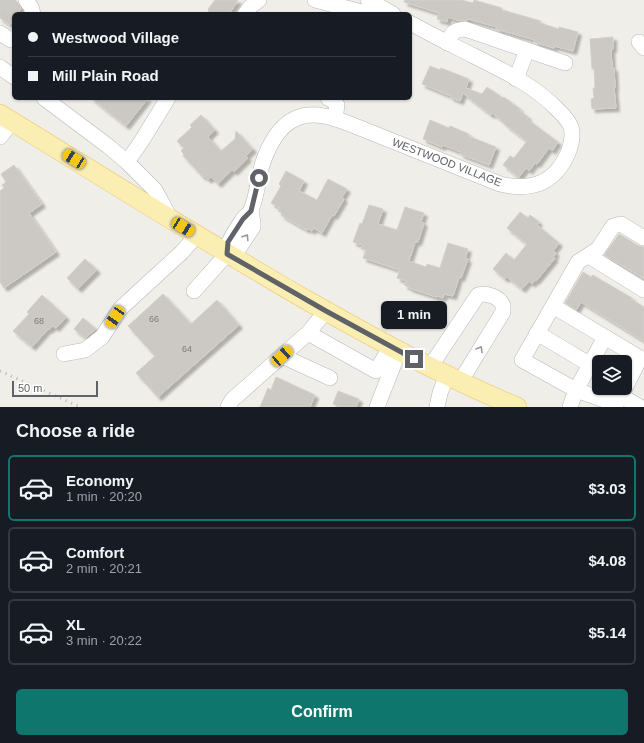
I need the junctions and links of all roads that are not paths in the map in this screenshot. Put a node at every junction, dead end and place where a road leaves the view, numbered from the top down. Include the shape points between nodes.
1 (259, 0) edge
2 (315, 0) edge
3 (371, 2) edge
4 (246, 12) edge
5 (389, 12) edge
6 (412, 24) edge
7 (0, 33) edge
8 (12, 40) edge
9 (447, 43) junction
10 (526, 50) junction
11 (565, 63) dead end
12 (0, 67) edge
13 (12, 76) edge
14 (516, 79) junction
15 (49, 100) edge
16 (167, 100) edge
17 (332, 100) edge
18 (6, 118) edge
19 (335, 119) junction
20 (0, 136) edge
21 (127, 162) junction
22 (171, 220) junction
23 (197, 235) junction
24 (644, 238) edge
25 (227, 254) junction
26 (589, 256) junction
27 (644, 290) edge
28 (194, 291) dead end
29 (553, 306) junction
30 (326, 311) junction
31 (308, 332) junction
32 (538, 334) junction
33 (605, 337) junction
34 (395, 349) junction
35 (64, 354) dead end
36 (599, 355) edge
37 (282, 356) junction
38 (430, 367) junction
39 (592, 367) edge
40 (592, 370) edge
41 (632, 374) edge
42 (330, 378) dead end
43 (453, 379) junction
44 (576, 390) junction
45 (621, 395) edge
46 (629, 395) edge
47 (228, 407) edge
48 (377, 407) edge
49 (437, 407) edge
50 (517, 407) edge
51 (570, 407) edge
52 (640, 407) edge

1 - 4 street
2 - 3 street via 357,12 366,11
3 - 5 street
6 - 9 street, WESTWOOD VILLAGE
7 - 8 street
9 - 10 street via 456,30 464,29
9 - 14 street, WESTWOOD VILLAGE
10 - 11 street
10 - 14 street
12 - 13 street
14 - 19 street, WESTWOOD VILLAGE via 528,85 550,103 568,121 571,128 569,150 562,164 542,183 528,187 500,184
15 - 21 street
16 - 21 street
17 - 19 street via 337,104
18 - 20 street
18 - 22 main road
19 - 25 street, WESTWOOD VILLAGE via 305,115 293,119 278,133 262,165 251,211 228,242
21 - 22 street via 148,182
22 - 23 main road
23 - 25 main road
23 - 35 street via 121,308 102,337 86,350
24 - 26 street via 621,224 613,226 598,249
25 - 28 street
25 - 30 main road
26 - 27 street
26 - 29 street via 578,262
29 - 32 street
29 - 33 street
30 - 31 street
30 - 34 main road
31 - 34 street via 376,371
31 - 37 street
32 - 39 street
32 - 44 street via 522,360
33 - 36 street
33 - 41 street via 640,358
34 - 38 main road
34 - 48 street via 387,382
37 - 42 street
37 - 47 street via 232,400
38 - 43 main road
43 -> 38 street via 502,312 502,305 497,298 478,295
40 - 44 street
43 - 49 street via 440,393
43 - 50 main road
44 - 45 street via 616,404
44 - 51 street
46 - 52 street

